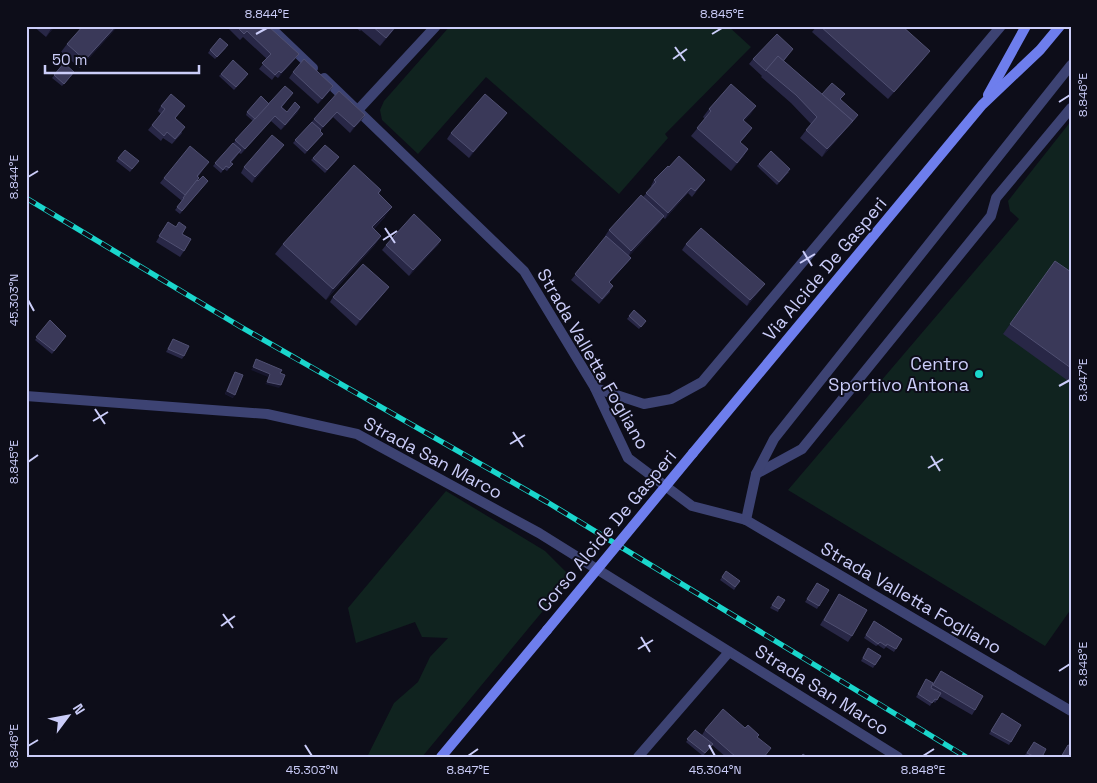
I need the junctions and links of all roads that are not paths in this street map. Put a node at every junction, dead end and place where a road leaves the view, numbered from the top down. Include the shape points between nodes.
1 (269, 26) edge
2 (436, 26) edge
3 (1001, 26) edge
4 (1026, 26) edge
5 (1060, 26) edge
6 (1071, 65) edge
7 (982, 105) junction
8 (1071, 108) edge
9 (358, 110) junction
10 (595, 388) junction
11 (26, 396) edge
12 (694, 453) joint
13 (756, 474) junction
14 (746, 520) junction
15 (729, 652) junction
16 (1071, 711) edge
17 (441, 757) edge
18 (638, 757) edge
19 (898, 757) edge

1 - 9 street, Strada Valletta Fogliano
2 - 9 street
3 - 10 street via 702,382 671,399 644,404
4 - 7 main road, Via Alcide De Gasperi
5 - 7 main road, Via Alcide De Gasperi via 1040,50
6 - 13 street via 774,439
7 - 12 main road, Via Alcide De Gasperi
8 - 13 street via 996,198 991,216 802,449
9 - 10 street, Strada Valletta Fogliano via 524,271
10 - 14 street, Strada Valletta Fogliano via 628,458 692,506
11 - 15 street, Strada San Marco via 267,414 357,434 539,533
12 - 17 main road, Corso Alcide De Gasperi, bridge
13 - 14 street
14 - 16 street, Strada Valletta Fogliano
15 - 18 street, Strada San Marco
15 - 19 street, Strada San Marco

